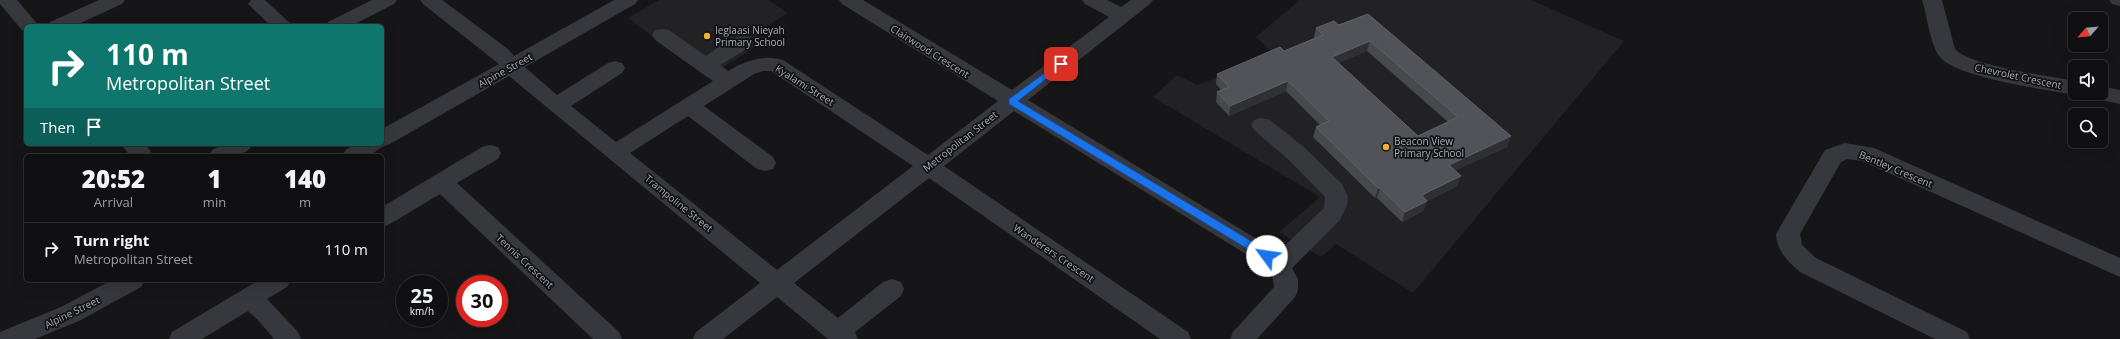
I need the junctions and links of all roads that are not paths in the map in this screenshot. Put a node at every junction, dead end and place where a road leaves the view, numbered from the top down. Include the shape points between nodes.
1 (7, 0) edge
2 (115, 0) edge
3 (387, 0) edge
4 (430, 0) edge
5 (628, 0) edge
6 (849, 0) edge
7 (1092, 0) edge
8 (1143, 0) edge
9 (1932, 0) edge
10 (258, 4) dead end
11 (1122, 16) junction
12 (27, 24) edge
13 (61, 24) edge
14 (281, 24) edge
15 (339, 24) edge
16 (662, 35) dead end
17 (743, 42) dead end
18 (705, 65) junction
19 (512, 67) junction
20 (615, 68) dead end
21 (728, 81) junction
22 (2068, 87) edge
23 (2108, 95) edge
24 (2120, 97) edge
25 (1012, 101) junction
26 (556, 105) junction
27 (688, 105) junction
28 (1262, 125) dead end
29 (384, 138) edge
30 (134, 146) edge
31 (238, 146) edge
32 (370, 146) edge
33 (616, 152) junction
34 (490, 153) dead end
35 (140, 154) edge
36 (224, 154) edge
37 (356, 154) edge
38 (765, 162) dead end
39 (928, 166) junction
40 (441, 182) junction
41 (384, 217) edge
42 (1279, 266) junction
43 (2120, 268) edge
44 (129, 282) edge
45 (276, 282) edge
46 (777, 284) junction
47 (892, 289) dead end
48 (249, 298) junction
49 (842, 336) edge
50 (9, 339) edge
51 (180, 339) edge
52 (289, 339) edge
53 (610, 339) edge
54 (705, 339) edge
55 (1180, 339) edge
56 (1242, 339) edge
57 (1958, 339) edge

1 - 12 street
2 - 13 street
3 - 15 street
4 - 19 street, Trampoline Street via 501,54
5 - 19 street, Alpine Street
6 - 25 street, Clairwood Crescent
7 - 11 street
8 - 11 street, Metropolitan Street
9 - 22 street, Chevrolet Crescent via 1946,51 1960,63
10 - 14 street
11 - 25 street, Metropolitan Street
16 - 18 street
17 - 18 street
18 - 21 street
19 - 26 street, Trampoline Street
19 - 29 street, Alpine Street
20 - 26 street
21 - 27 street, Kyalami Street
21 - 39 street, Kyalami Street via 747,69 762,64 776,65
23 - 24 street
25 - 39 street, Metropolitan Street
25 - 42 street via 1267,256
26 - 33 street, Trampoline Street
27 - 33 street, Kyalami Street
27 - 38 street
28 - 42 street via 1302,159 1338,197 1332,214
30 - 35 street
31 - 36 street
32 - 37 street
33 - 46 street, Trampoline Street
34 - 40 street
39 - 46 street, Metropolitan Street
39 - 55 street, Wanderers Crescent
40 - 41 street
40 - 53 street, Tennis Crescent
42 - 56 street via 1287,280 1286,290
43 - 57 street, Bentley Crescent via 1866,154 1845,151 1833,156 1788,234 1787,242 1794,253 1808,265
44 - 50 street, Alpine Street via 70,314
45 - 48 street
46 - 49 street, Trampoline Street
46 - 54 street, Metropolitan Street
47 - 49 street
48 - 51 street
48 - 52 street via 267,313

